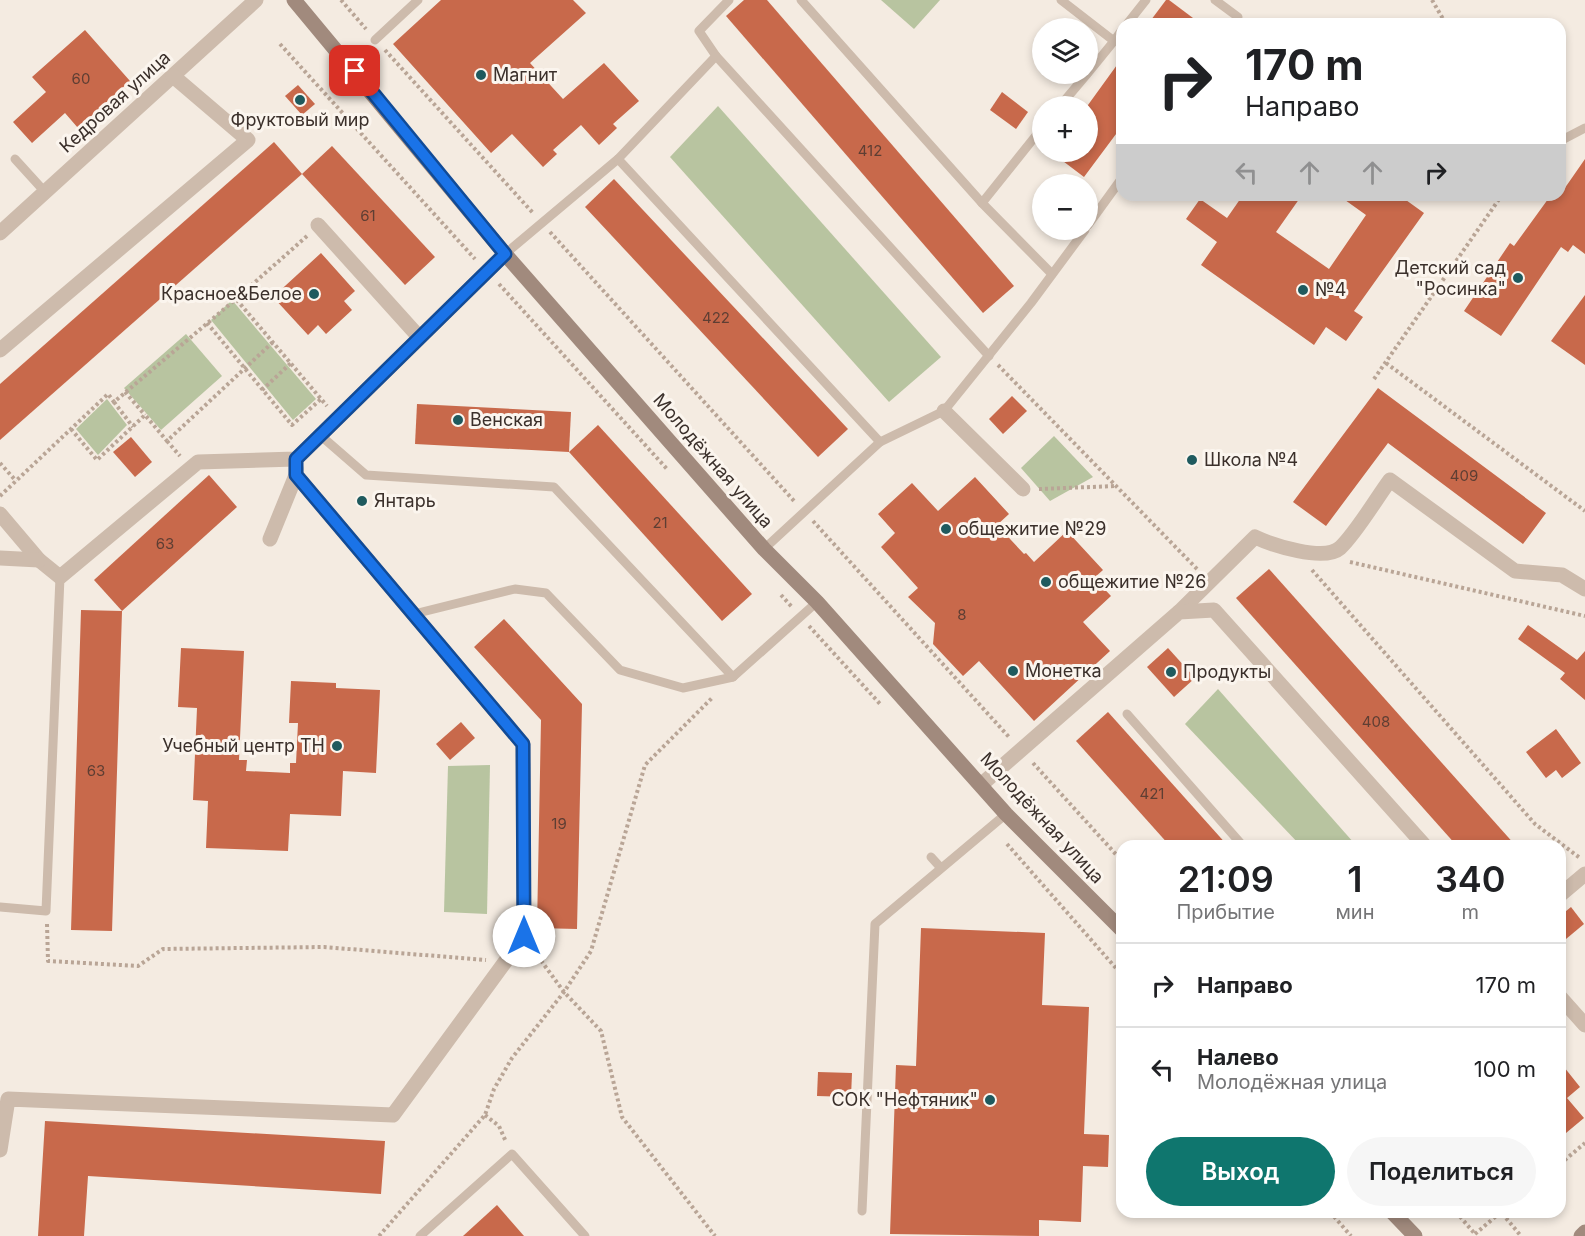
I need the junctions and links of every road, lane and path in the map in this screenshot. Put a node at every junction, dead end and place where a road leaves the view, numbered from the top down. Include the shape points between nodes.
1 (256, 0) edge
2 (294, 0) edge
3 (341, 0) edge
4 (418, 0) edge
5 (729, 0) edge
6 (801, 0) edge
7 (1061, 0) edge
8 (1146, 0) edge
9 (1215, 0) edge
10 (1432, 0) edge
11 (1132, 18) edge
12 (1237, 18) edge
13 (1442, 18) edge
14 (1116, 38) edge
15 (375, 40) junction
16 (1114, 41) junction
17 (716, 56) junction
18 (1098, 60) edge
19 (173, 75) junction
20 (1078, 84) edge
21 (1068, 96) edge
22 (1585, 129) edge
23 (1566, 138) edge
24 (1032, 140) edge
25 (15, 159) dead end
26 (618, 159) junction
27 (1116, 186) edge
28 (45, 192) junction
29 (1498, 201) edge
30 (982, 203) junction
31 (1098, 211) edge
32 (541, 222) junction
33 (318, 225) joint
34 (0, 234) edge
35 (1077, 240) edge
36 (505, 254) junction
37 (1052, 274) junction
38 (236, 299) junction
39 (207, 324) junction
40 (419, 337) junction
41 (273, 342) junction
42 (0, 350) edge
43 (989, 356) junction
44 (291, 363) junction
45 (1386, 363) junction
46 (244, 369) junction
47 (1374, 379) dead end
48 (262, 390) junction
49 (125, 392) junction
50 (321, 399) junction
51 (114, 402) junction
52 (944, 411) junction
53 (145, 416) junction
54 (338, 418) junction
55 (133, 427) junction
56 (71, 429) junction
57 (320, 435) junction
58 (879, 442) junction
59 (296, 459) junction
60 (0, 463) edge
61 (296, 475) junction
62 (16, 481) junction
63 (1116, 486) junction
64 (1023, 489) joint
65 (0, 496) edge
66 (1585, 511) edge
67 (804, 512) junction
68 (0, 514) edge
69 (270, 539) dead end
70 (764, 549) junction
71 (1293, 549) junction
72 (0, 558) edge
73 (39, 560) junction
74 (1340, 560) dead end
75 (60, 577) junction
76 (1209, 582) junction
77 (1585, 589) edge
78 (817, 602) junction
79 (1179, 612) junction
80 (414, 614) junction
81 (1585, 616) edge
82 (733, 677) junction
83 (1127, 714) dead end
84 (1022, 752) junction
85 (982, 784) junction
86 (1006, 814) junction
87 (1239, 840) edge
88 (1420, 840) edge
89 (1556, 840) edge
90 (1566, 848) edge
91 (1116, 854) edge
92 (931, 857) dead end
93 (1585, 862) edge
94 (941, 868) junction
95 (1585, 874) edge
96 (1566, 889) edge
97 (0, 907) edge
98 (46, 911) junction
99 (1116, 924) edge
100 (524, 936) junction
101 (505, 962) junction
102 (564, 992) junction
103 (1566, 1004) edge
104 (1585, 1025) edge
105 (484, 1115) junction
106 (1585, 1143) edge
107 (0, 1150) edge
108 (512, 1154) junction
109 (1566, 1159) edge
110 (862, 1211) dead end
111 (1335, 1218) edge
112 (1398, 1218) edge
113 (1461, 1218) edge
114 (1495, 1218) edge
115 (1507, 1218) edge
116 (1585, 1232) edge
117 (1474, 1235) edge
118 (379, 1236) edge
119 (420, 1236) edge
120 (585, 1236) edge
121 (714, 1236) edge
122 (1351, 1236) edge
123 (1415, 1236) edge
124 (1521, 1236) edge
125 (1581, 1236) edge

1 - 19 street, Кедровая улица
2 - 36 street, Молодёжная улица
3 - 15 path
4 - 15 lane
5 - 17 lane via 699,31
6 - 30 lane
7 - 16 lane
8 - 11 lane
9 - 12 lane
10 - 13 path
14 - 16 lane
15 - 32 path
16 - 18 lane
17 - 26 lane
17 - 43 lane
19 - 28 street, Кедровая улица
19 - 42 street via 248,140
20 - 21 lane
22 - 23 lane
24 - 30 lane
25 - 28 lane
26 - 32 lane
26 - 58 lane
27 - 31 lane
28 - 34 street, Кедровая улица
29 - 45 path
30 - 37 lane
32 - 36 lane
32 - 67 path
33 - 38 path
33 - 40 street
35 - 37 lane
36 - 40 street
36 - 70 street, Молодёжная улица
37 - 43 lane
38 - 39 path
38 - 41 path
39 - 46 path
39 - 49 path
40 - 54 street
41 - 44 path
41 - 46 path
43 - 52 lane
43 - 63 path
44 - 48 path
44 - 50 path
45 - 47 path
45 - 66 path
46 - 48 path
46 - 53 path via 167,441
48 - 50 path via 292,425
49 - 51 path
49 - 53 path
50 - 54 path
51 - 55 path
51 - 56 path via 108,394
52 - 58 lane
52 - 64 street
53 - 55 path
54 - 57 street
55 - 56 path via 97,460
56 - 62 path
57 - 59 street
57 - 82 lane via 366,475 554,487
58 - 67 lane
59 - 61 street
59 - 75 street via 198,462
60 - 62 path
61 - 69 street
61 - 80 street
62 - 65 path
63 - 64 path
63 - 76 path
67 - 70 lane
67 - 84 path
68 - 73 street
70 - 78 street, Молодёжная улица
71 - 76 street via 1275,547 1255,537
71 - 77 street via 1320,554 1339,549 1390,480 1515,572 1562,574
71 - 89 path via 1535,824
72 - 73 street
73 - 75 street
74 - 81 path
75 - 98 lane
76 - 79 street
78 - 82 lane
78 - 85 street, Молодёжная улица
79 - 84 street
79 - 88 street via 1215,610
80 - 82 lane via 515,590 546,593 620,670 683,688
80 - 100 street via 523,744
82 - 102 path via 645,765 591,951
83 - 87 lane
84 - 85 street
84 - 91 path
85 - 86 street, Молодёжная улица
86 - 94 lane
86 - 99 street, Молодёжная улица
90 - 93 path
92 - 94 lane
94 - 110 lane via 875,924
95 - 96 street
97 - 98 lane
98 - 101 path via 48,961 138,966 163,949 324,946
100 - 101 street
100 - 102 path
101 - 107 street via 393,1115 8,1099
102 - 105 path via 512,1058
102 - 121 path via 602,1031 622,1117
103 - 104 street
105 - 108 path via 499,1126
105 - 118 path
106 - 109 path
108 - 119 lane
108 - 120 lane
111 - 122 path
112 - 123 street
113 - 117 path
114 - 117 path
115 - 124 path
116 - 125 street

